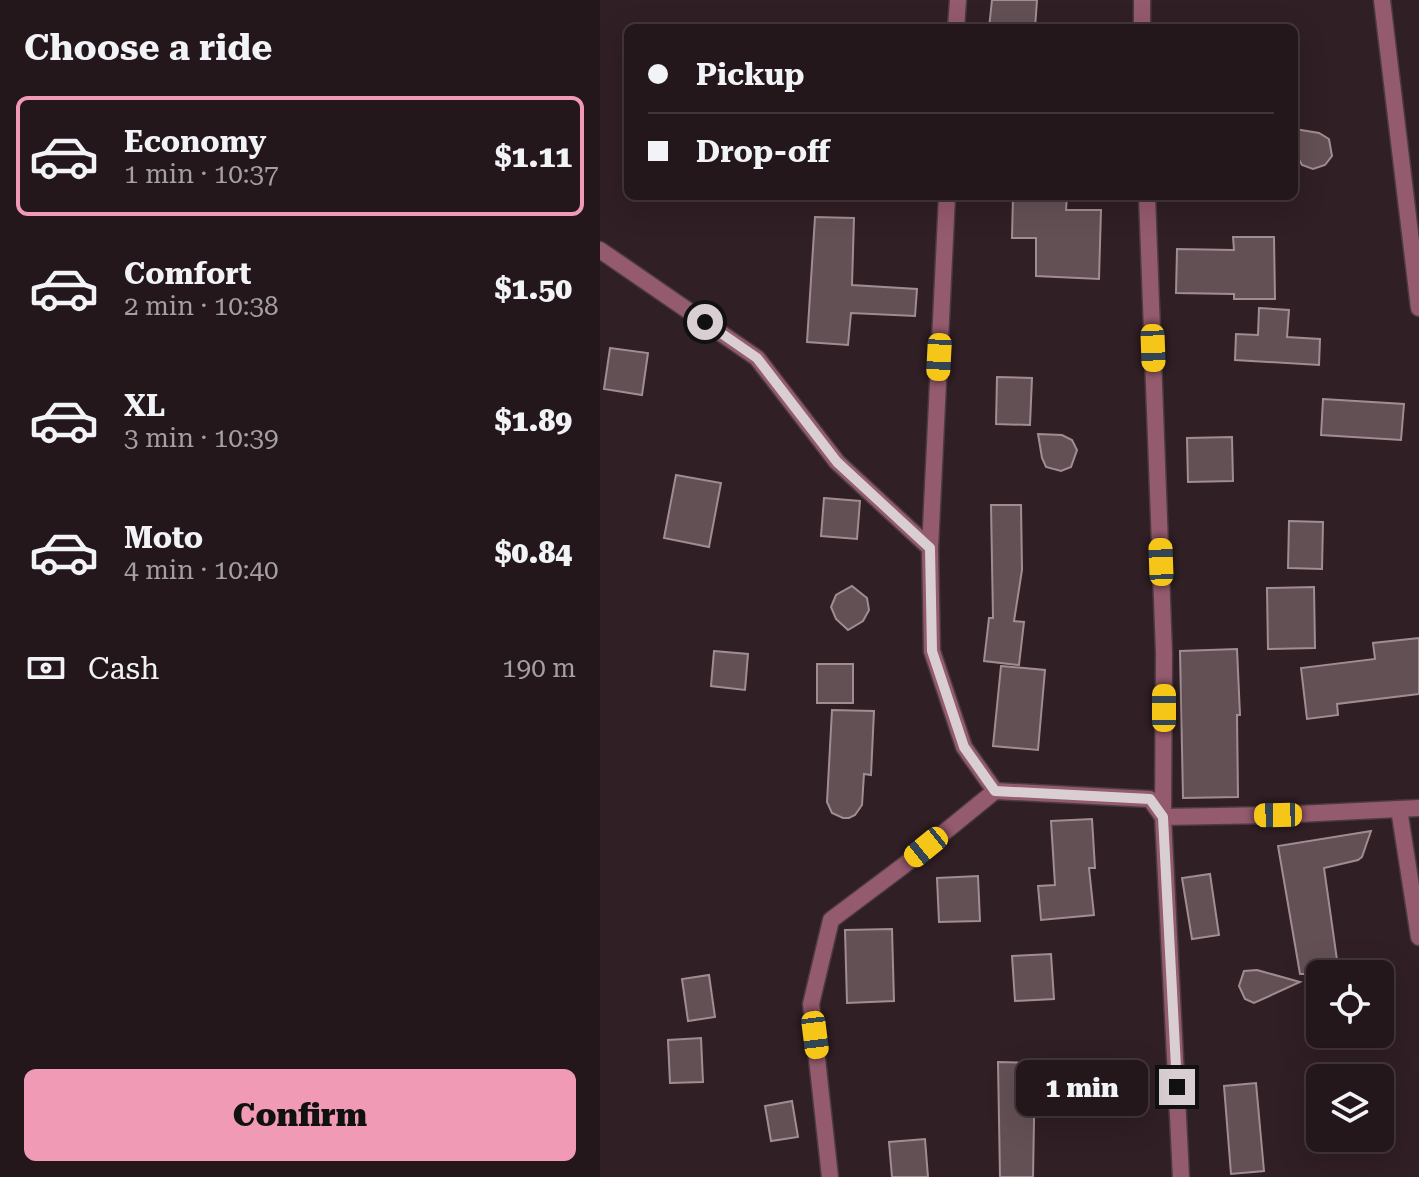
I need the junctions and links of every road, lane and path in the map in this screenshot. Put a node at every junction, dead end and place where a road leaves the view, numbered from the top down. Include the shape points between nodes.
1 (958, 0) edge
2 (1142, 0) edge
3 (1382, 0) edge
4 (956, 24) edge
5 (1142, 24) edge
6 (947, 200) edge
7 (1147, 200) edge
8 (600, 250) edge
9 (1419, 308) edge
10 (930, 548) junction
11 (995, 791) junction
12 (1419, 808) edge
13 (1399, 809) junction
14 (1163, 817) junction
15 (1419, 937) edge
16 (830, 1177) edge
17 (1181, 1177) edge

1 - 4 street
2 - 5 street
3 - 9 street
6 - 10 street
7 - 14 street via 1164,653
8 - 10 street via 757,358 837,462
10 - 11 street via 932,651 964,747
11 - 14 street via 1150,799
11 - 16 street via 831,920 811,1004
12 - 13 street
13 - 14 street
13 - 15 street
14 - 17 street

